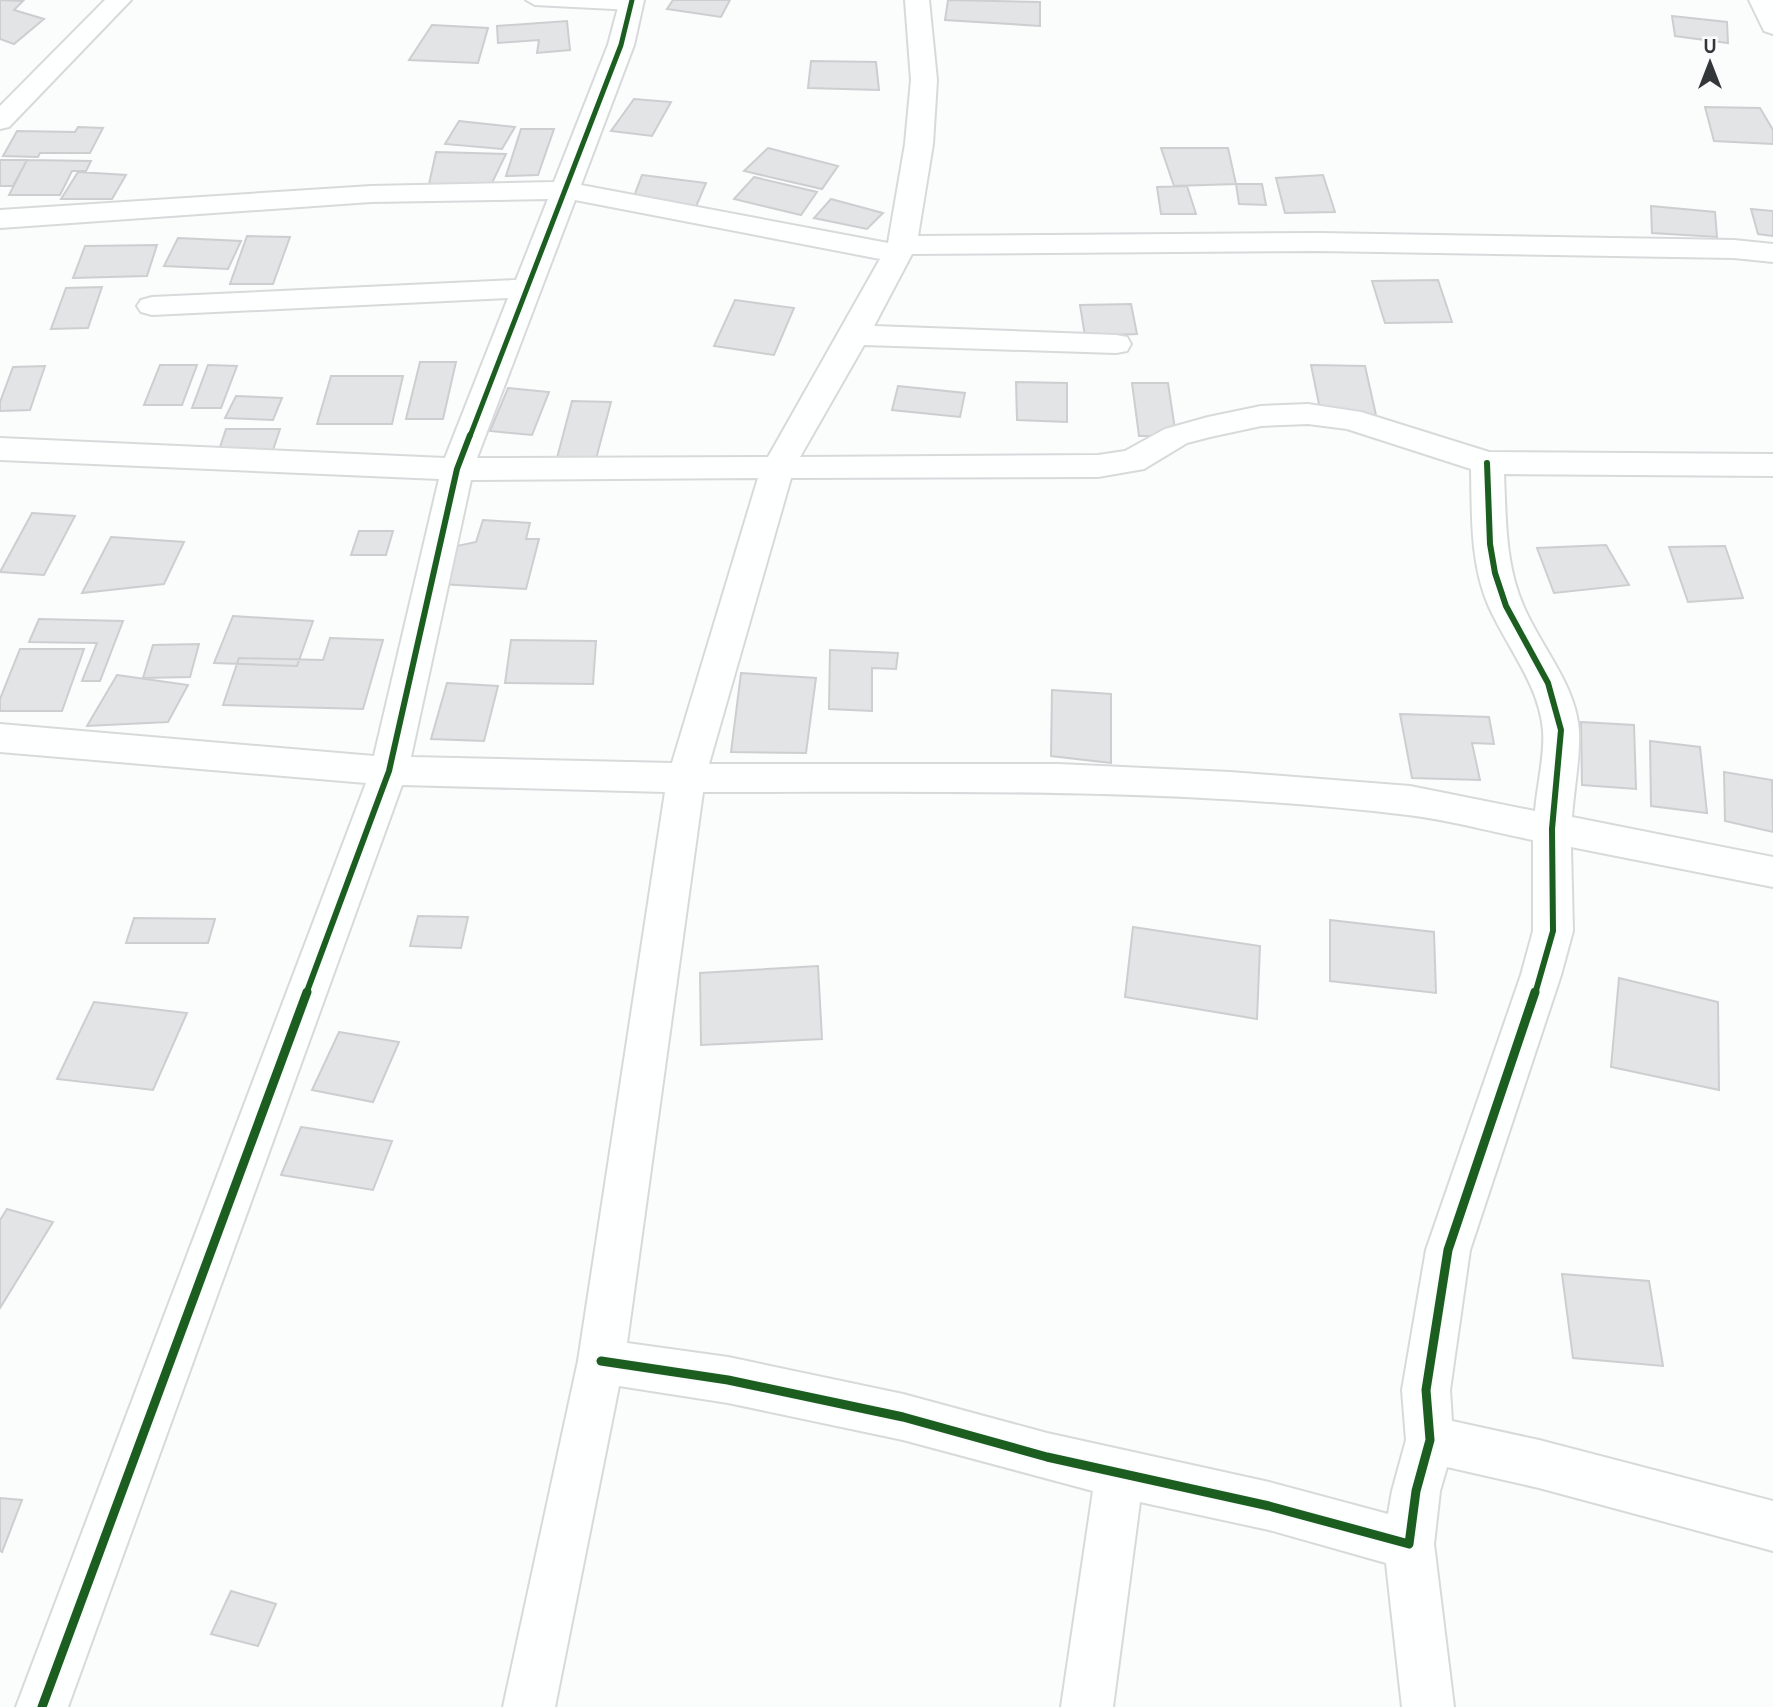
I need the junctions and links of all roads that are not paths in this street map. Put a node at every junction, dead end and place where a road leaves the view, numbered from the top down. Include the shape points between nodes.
1 (119, 0) edge
2 (535, 0) edge
3 (916, 0) edge
4 (1761, 0) edge
5 (633, 2) edge
6 (1773, 26) edge
7 (0, 121) edge
8 (564, 190) junction
9 (0, 219) edge
10 (899, 249) junction
11 (1773, 253) edge
12 (528, 288) junction
13 (152, 306) dead end
14 (855, 335) junction
15 (1116, 344) dead end
16 (0, 449) edge
17 (1487, 463) junction
18 (1773, 465) edge
19 (457, 469) junction
20 (777, 469) junction
21 (0, 738) edge
22 (389, 771) junction
23 (685, 778) junction
24 (1552, 829) junction
25 (1773, 872) edge
26 (601, 1361) junction
27 (1430, 1440) junction
28 (1120, 1473) junction
29 (1773, 1526) edge
30 (1409, 1544) junction
31 (42, 1707) edge
32 (530, 1707) edge
33 (1087, 1707) edge
34 (1428, 1707) edge

1 - 7 street
2 - 5 lane
3 - 10 street via 924,80 919,144
4 - 6 street
5 - 8 street via 621,45
8 - 9 street via 371,194
8 - 10 street
8 - 12 street
10 - 11 street via 1320,242
10 - 14 street
12 - 13 street
12 - 19 street
14 - 15 street
14 - 20 street
16 - 19 street
17 - 18 street
17 - 20 street via 1350,419 1308,414 1261,416 1209,427 1176,436 1133,461 1098,466
17 - 24 street via 1494,573 1506,606 1548,683 1562,730
19 - 20 street
19 - 22 street
20 - 23 street
21 - 22 street
22 - 23 street
22 - 31 street
23 - 24 street via 1058,778 1230,786 1410,801
23 - 26 street
24 - 25 street
24 - 27 street via 1553,931 1448,1250 1426,1390
26 - 28 street via 728,1380 889,1414 1047,1458
26 - 32 street
27 - 29 street
27 - 30 street via 1416,1491
28 - 30 street via 1269,1506
28 - 33 street
30 - 34 street

